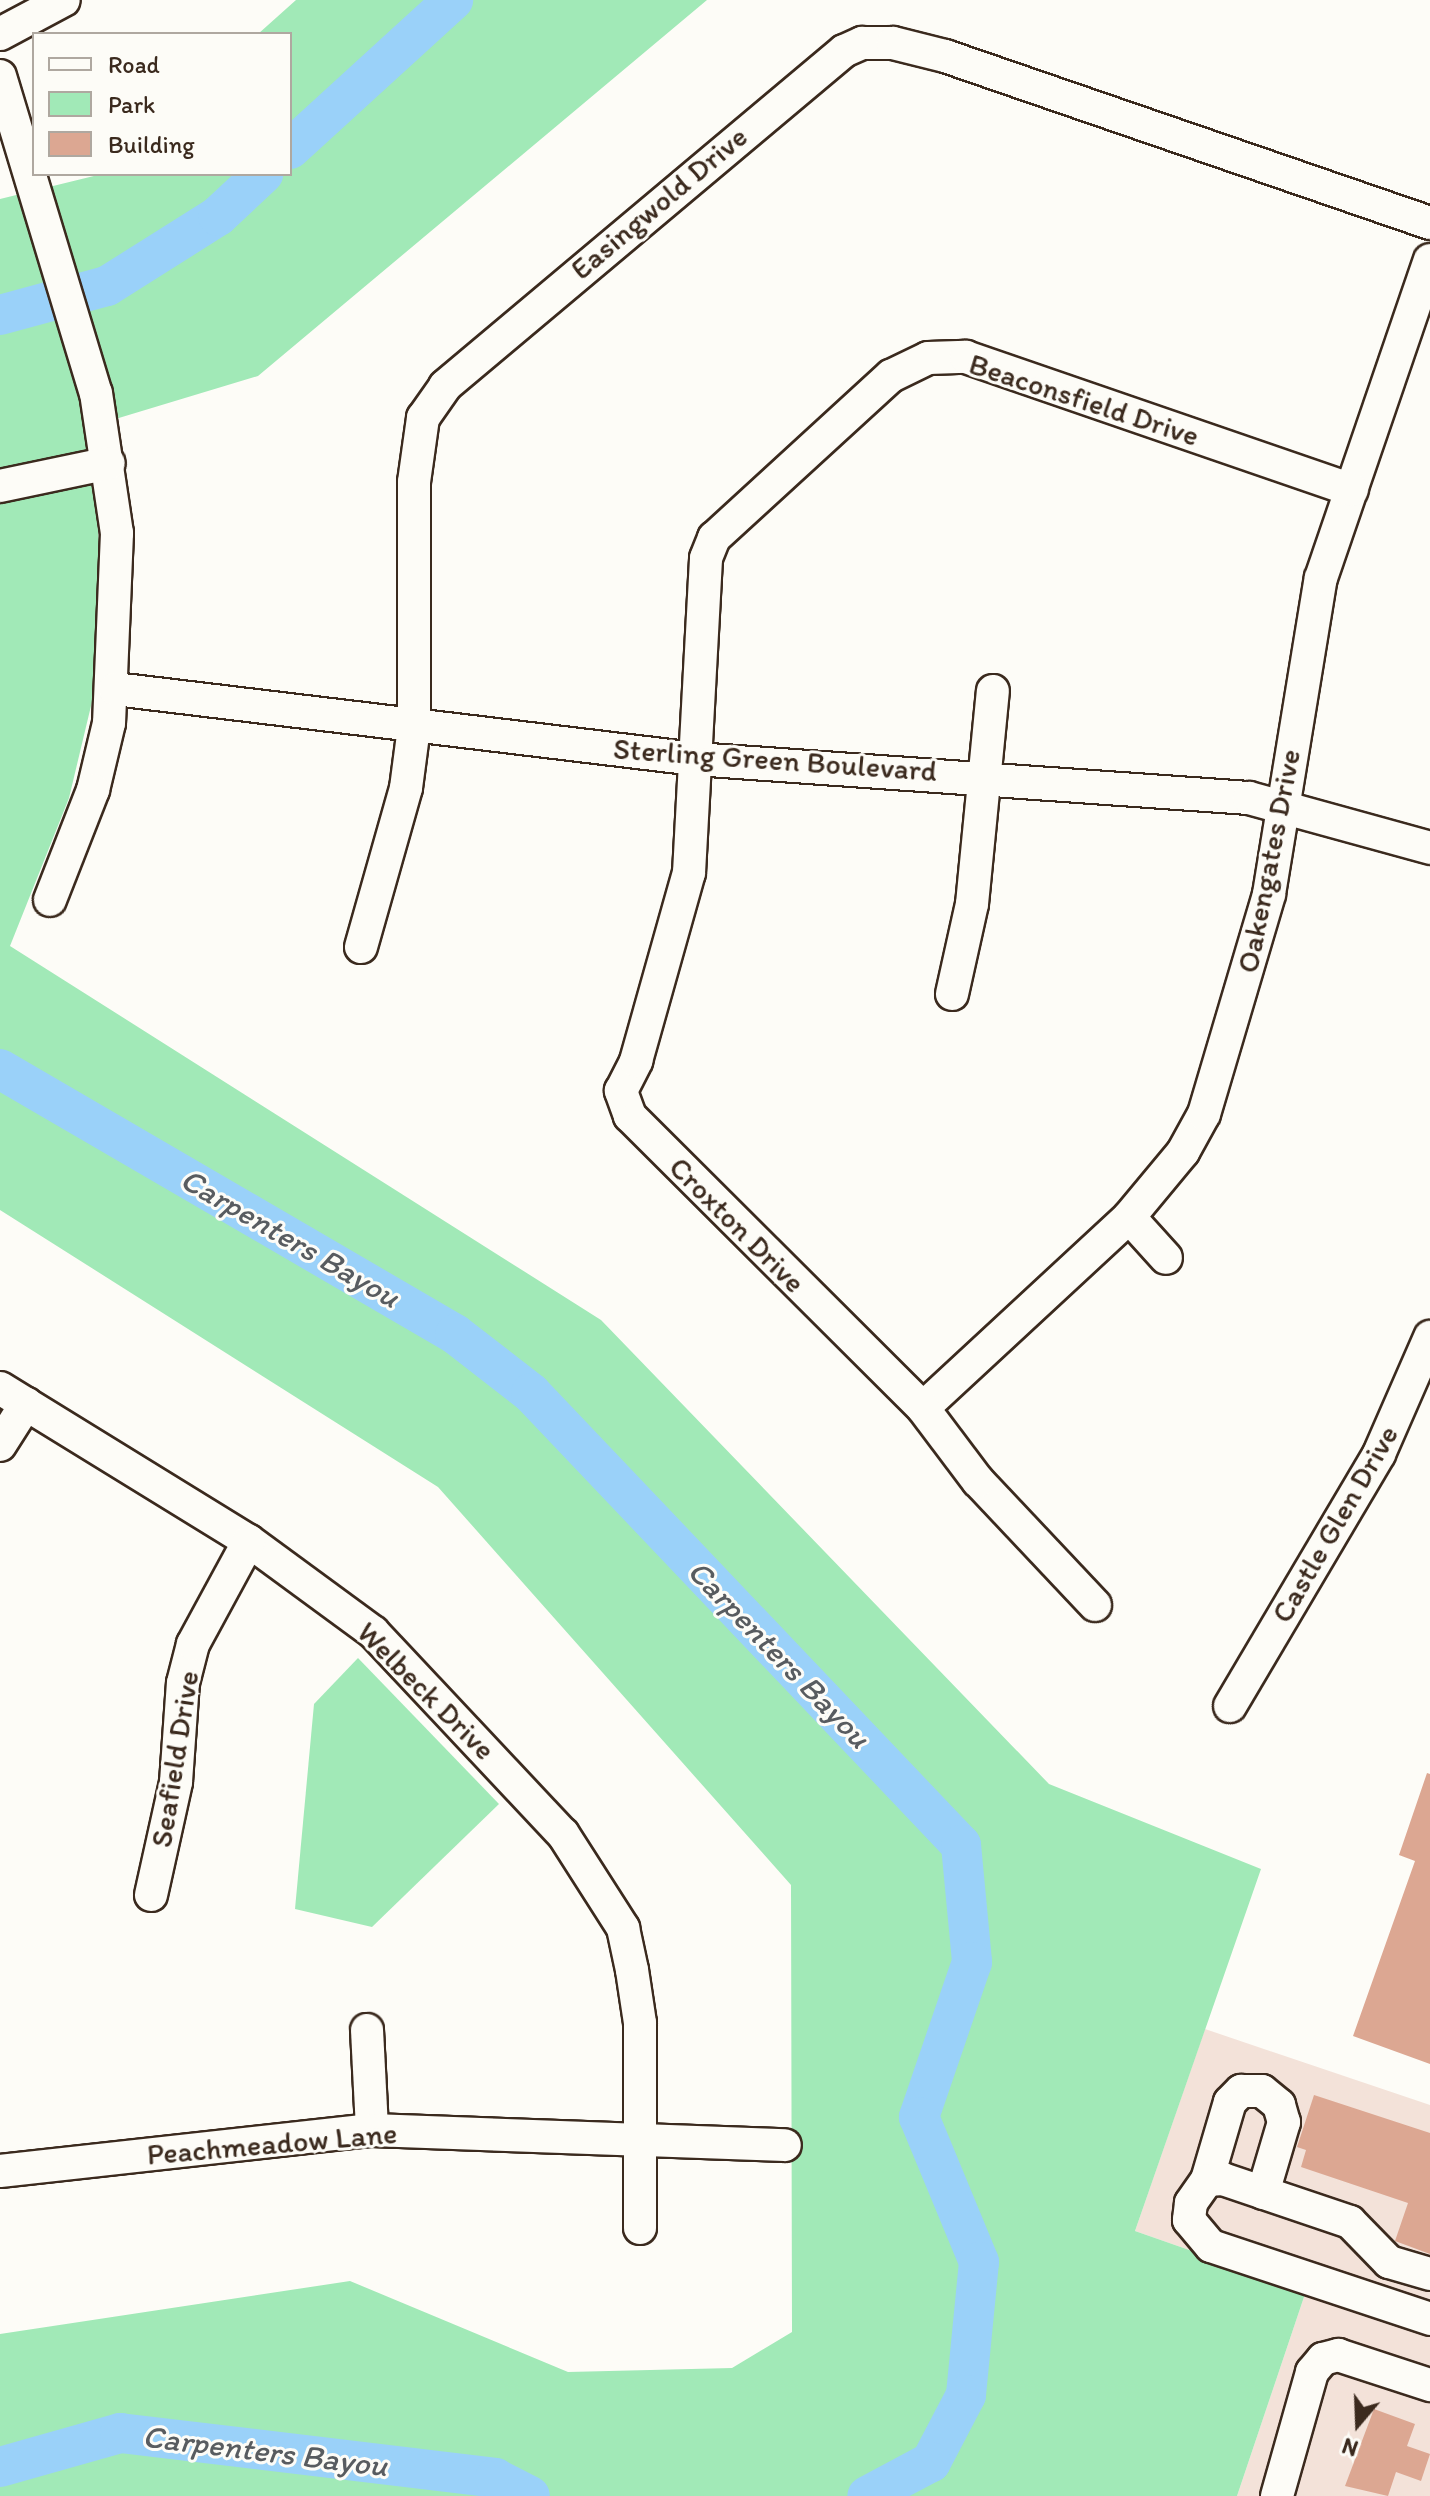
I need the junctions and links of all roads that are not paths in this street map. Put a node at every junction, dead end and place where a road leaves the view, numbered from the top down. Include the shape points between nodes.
1 (64, 0) edge
2 (0, 34) edge
3 (0, 76) edge
4 (1430, 223) edge
5 (1430, 260) edge
6 (109, 463) junction
7 (0, 486) edge
8 (1352, 490) junction
9 (115, 689) junction
10 (993, 691) dead end
11 (414, 727) junction
12 (695, 759) junction
13 (986, 775) junction
14 (1281, 805) junction
15 (1430, 848) edge
16 (50, 900) dead end
17 (361, 947) dead end
18 (952, 994) dead end
19 (1129, 1217) junction
20 (1166, 1258) dead end
21 (1430, 1337) edge
22 (13, 1396) edge
23 (923, 1408) junction
24 (0, 1445) edge
25 (249, 1541) junction
26 (1095, 1605) dead end
27 (1230, 1706) dead end
28 (151, 1895) dead end
29 (367, 2030) dead end
30 (372, 2130) junction
31 (640, 2142) junction
32 (785, 2145) dead end
33 (0, 2171) edge
34 (1207, 2180) junction
35 (1263, 2193) junction
36 (640, 2228) dead end
37 (1430, 2274) edge
38 (1430, 2319) edge
39 (1430, 2385) edge
40 (1277, 2496) edge

1 - 2 street
3 - 6 street via 96,393
4 - 11 street, Easingwold Drive via 945,56 893,43 862,43 844,51 445,386 423,418 414,482
5 - 8 street, Oakengates Drive
6 - 7 street
6 - 9 street via 119,600
8 - 12 street, Beaconsfield Drive via 966,357 928,358 891,376 714,538 706,558
8 - 14 street, Oakengates Drive via 1321,578
9 - 11 street, Sterling Green Boulevard
9 - 16 street via 93,790
10 - 13 street
11 - 12 street, Sterling Green Boulevard
11 - 17 street, Easingwold Drive via 406,788
12 - 13 street, Sterling Green Boulevard
12 - 23 street, Croxton Drive via 689,873 636,1061 621,1091 642,1133
13 - 14 street, Sterling Green Boulevard
13 - 18 street via 972,904
14 - 15 street, Sterling Green Boulevard
14 - 19 street, Oakengates Drive via 1269,894 1219,1075 1183,1152
19 - 20 street
19 - 23 street, Oakengates Drive
21 - 27 street, Castle Glen Drive via 1379,1454
22 - 24 street
22 - 25 street, Welbeck Drive
23 - 26 street, Croxton Drive via 978,1481
25 - 28 street, Seafield Drive via 193,1644 183,1683 176,1782
25 - 31 street, Welbeck Drive via 373,1632 563,1834 598,1885 623,1928 632,1970 640,2023
29 - 30 street
30 - 31 street, Peachmeadow Lane
30 - 33 street, Peachmeadow Lane
31 - 32 street, Peachmeadow Lane
31 - 36 street
34 - 35 street
34 - 35 street via 1230,2102 1241,2091 1262,2091 1279,2105 1284,2122
34 - 38 street via 1196,2190 1189,2220 1211,2246
35 - 37 street via 1350,2222 1389,2262
39 - 40 street via 1338,2355 1323,2359 1312,2372

